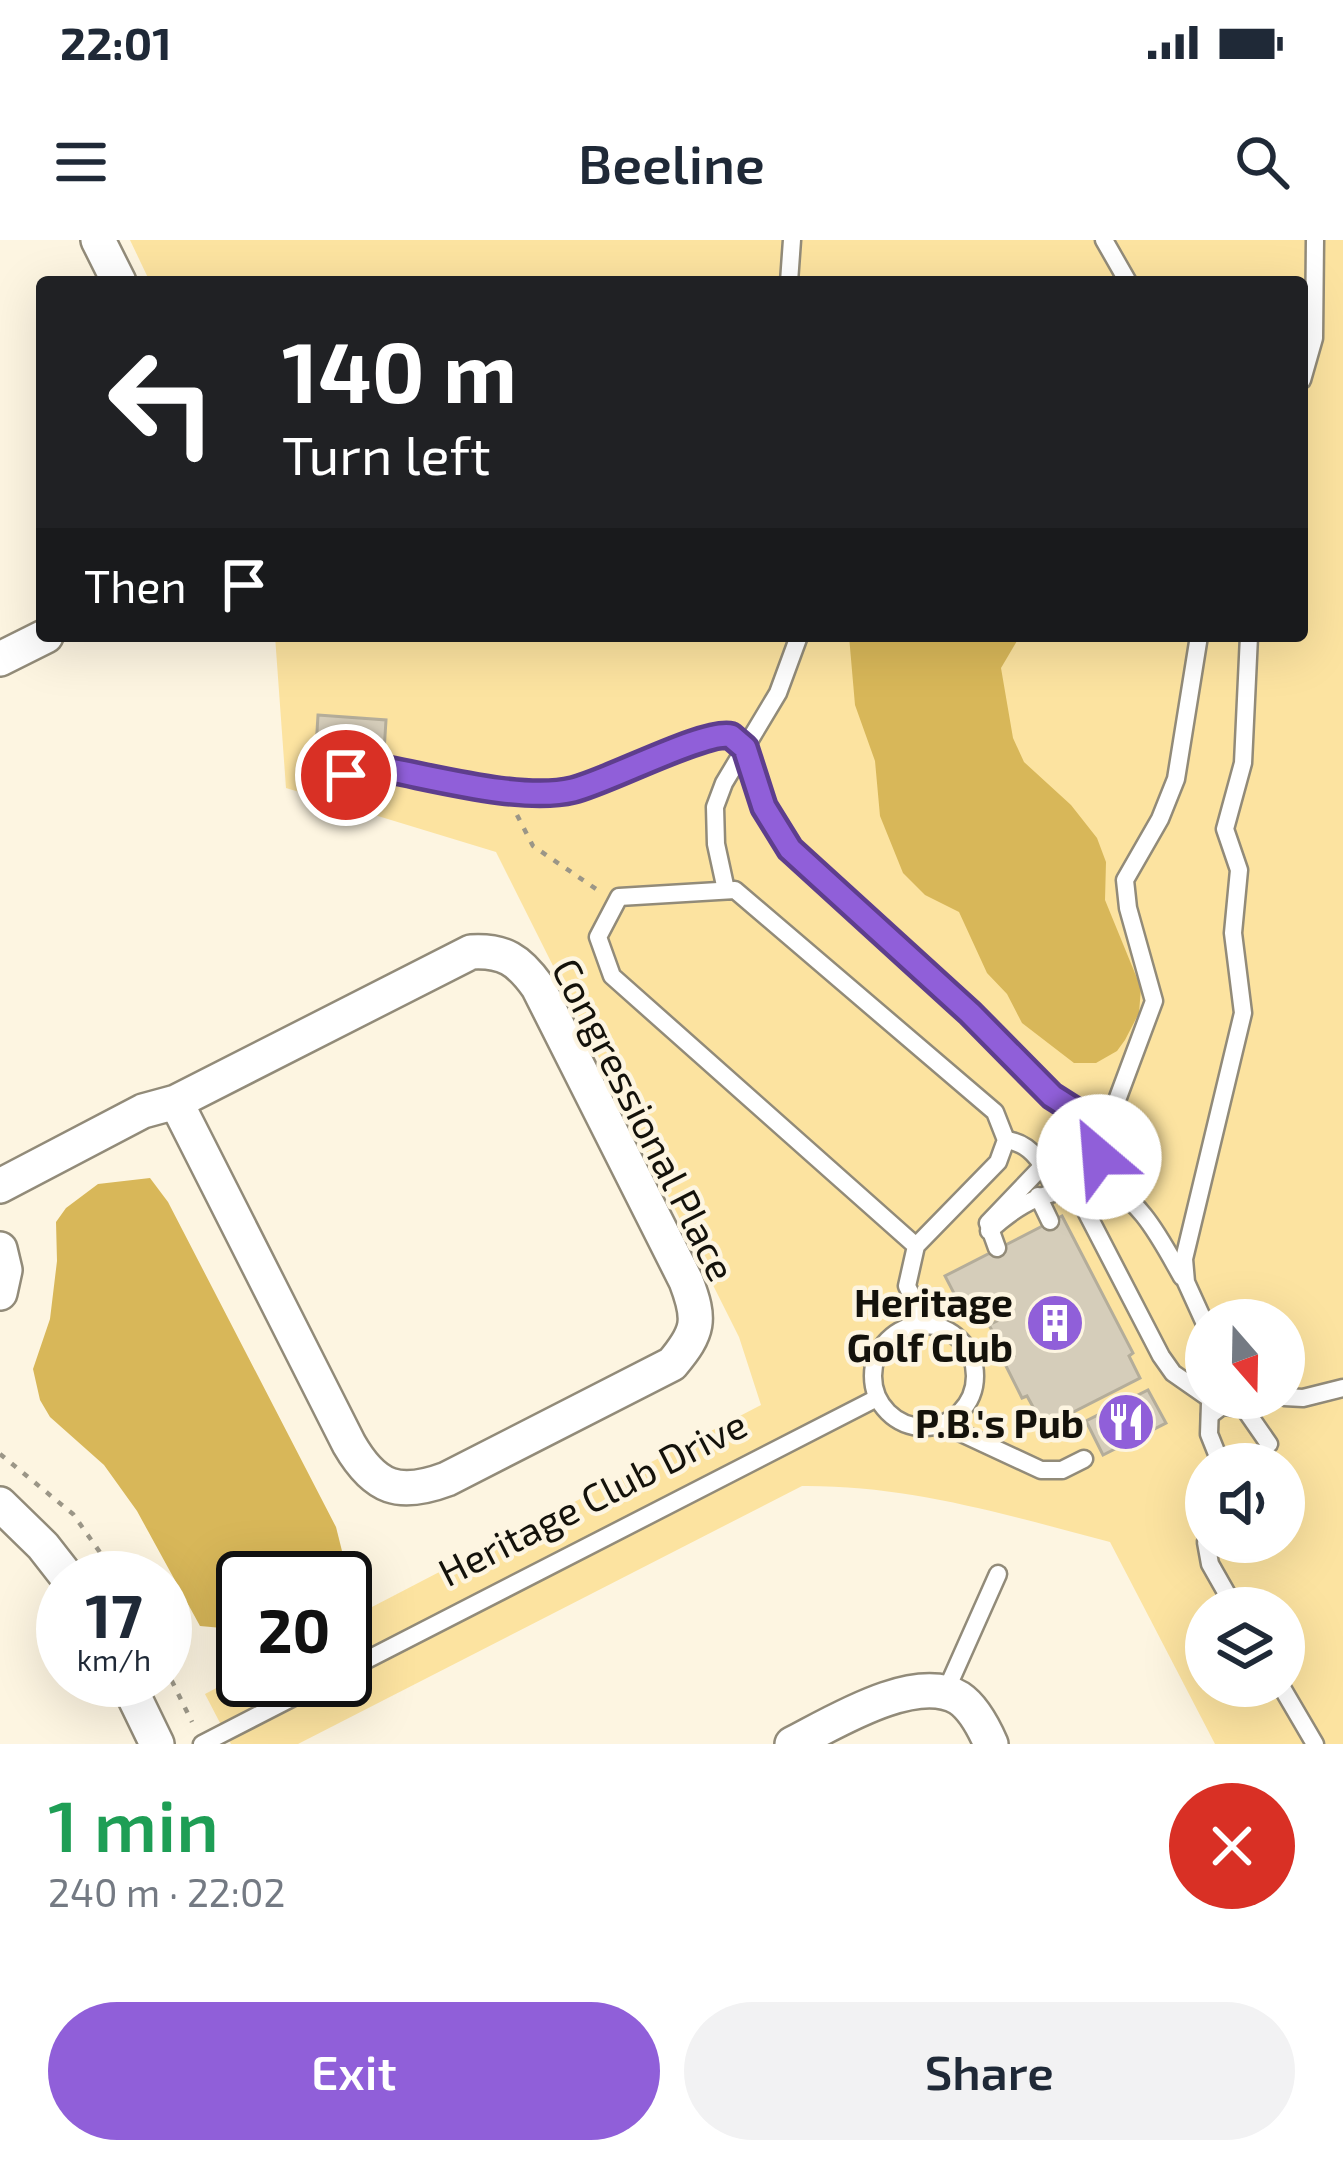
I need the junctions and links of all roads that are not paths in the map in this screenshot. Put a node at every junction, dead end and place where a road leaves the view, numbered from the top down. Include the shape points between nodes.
1 (98, 240) edge
2 (792, 240) edge
3 (1104, 240) edge
4 (1315, 240) edge
5 (116, 276) edge
6 (789, 276) edge
7 (1125, 276) edge
8 (1308, 359) edge
9 (36, 641) edge
10 (797, 642) edge
11 (1198, 642) edge
12 (1249, 642) edge
13 (0, 659) edge
14 (745, 748) junction
15 (389, 769) dead end
16 (726, 890) junction
17 (176, 1102) junction
18 (1006, 1140) junction
19 (1104, 1145) junction
20 (1043, 1165) junction
21 (0, 1186) edge
22 (1078, 1187) junction
23 (1111, 1187) junction
24 (1047, 1194) junction
25 (1141, 1214) junction
26 (1050, 1221) dead end
27 (1191, 1221) junction
28 (916, 1246) junction
29 (0, 1249) edge
30 (0, 1293) edge
31 (1190, 1294) junction
32 (1192, 1299) edge
33 (926, 1324) junction
34 (1185, 1382) edge
35 (1343, 1388) edge
36 (877, 1398) junction
37 (1305, 1398) edge
38 (944, 1424) junction
39 (1084, 1459) dead end
40 (0, 1504) edge
41 (47, 1551) edge
42 (998, 1574) dead end
43 (372, 1657) edge
44 (945, 1693) junction
45 (139, 1707) edge
46 (274, 1707) edge
47 (1293, 1707) edge
48 (157, 1744) edge
49 (202, 1744) edge
50 (792, 1744) edge
51 (991, 1744) edge
52 (1315, 1744) edge

1 - 5 street
2 - 6 lane
3 - 7 lane
4 - 8 lane
9 - 13 street
10 - 14 lane
11 - 19 lane via 1176,779 1125,880 1154,1001
12 - 27 lane via 1245,745 1225,829 1239,870 1233,933 1243,1013
14 - 15 lane via 722,733 572,790 515,792
14 - 16 lane via 715,807
14 - 19 lane via 764,807 790,849 1052,1096 1096,1124
16 - 18 lane via 995,1112
16 - 28 lane via 619,897 598,937 612,976
17 - 17 street, Congressional Place via 470,952 495,950 521,964 538,987 686,1281 697,1310 692,1340 672,1364 447,1479 416,1490 384,1485 363,1468
17 - 21 street, Congressional Place via 143,1111
18 - 20 lane
18 - 28 lane via 998,1162
19 - 22 lane
19 - 23 lane
20 - 22 lane via 1067,1154
20 - 24 lane
20 - 24 lane via 988,1223 993,1240 1012,1210
22 - 23 lane
22 - 24 lane
22 - 34 lane via 1161,1356
23 - 25 lane
24 - 26 lane
25 - 27 lane via 1172,1228
25 - 31 lane
27 - 31 lane via 1184,1271
28 - 33 lane via 907,1286
29 - 30 street
31 - 32 lane
33 - 36 lane via 883,1345 872,1375
33 - 38 lane via 958,1337 975,1367 970,1401
35 - 37 lane
36 - 38 lane via 909,1426
36 - 43 lane, Heritage Club Drive
38 - 39 lane via 1041,1470
40 - 41 street
42 - 44 lane
44 - 50 street via 903,1693
44 - 51 street via 961,1699
45 - 48 street
46 - 49 lane
47 - 52 lane

